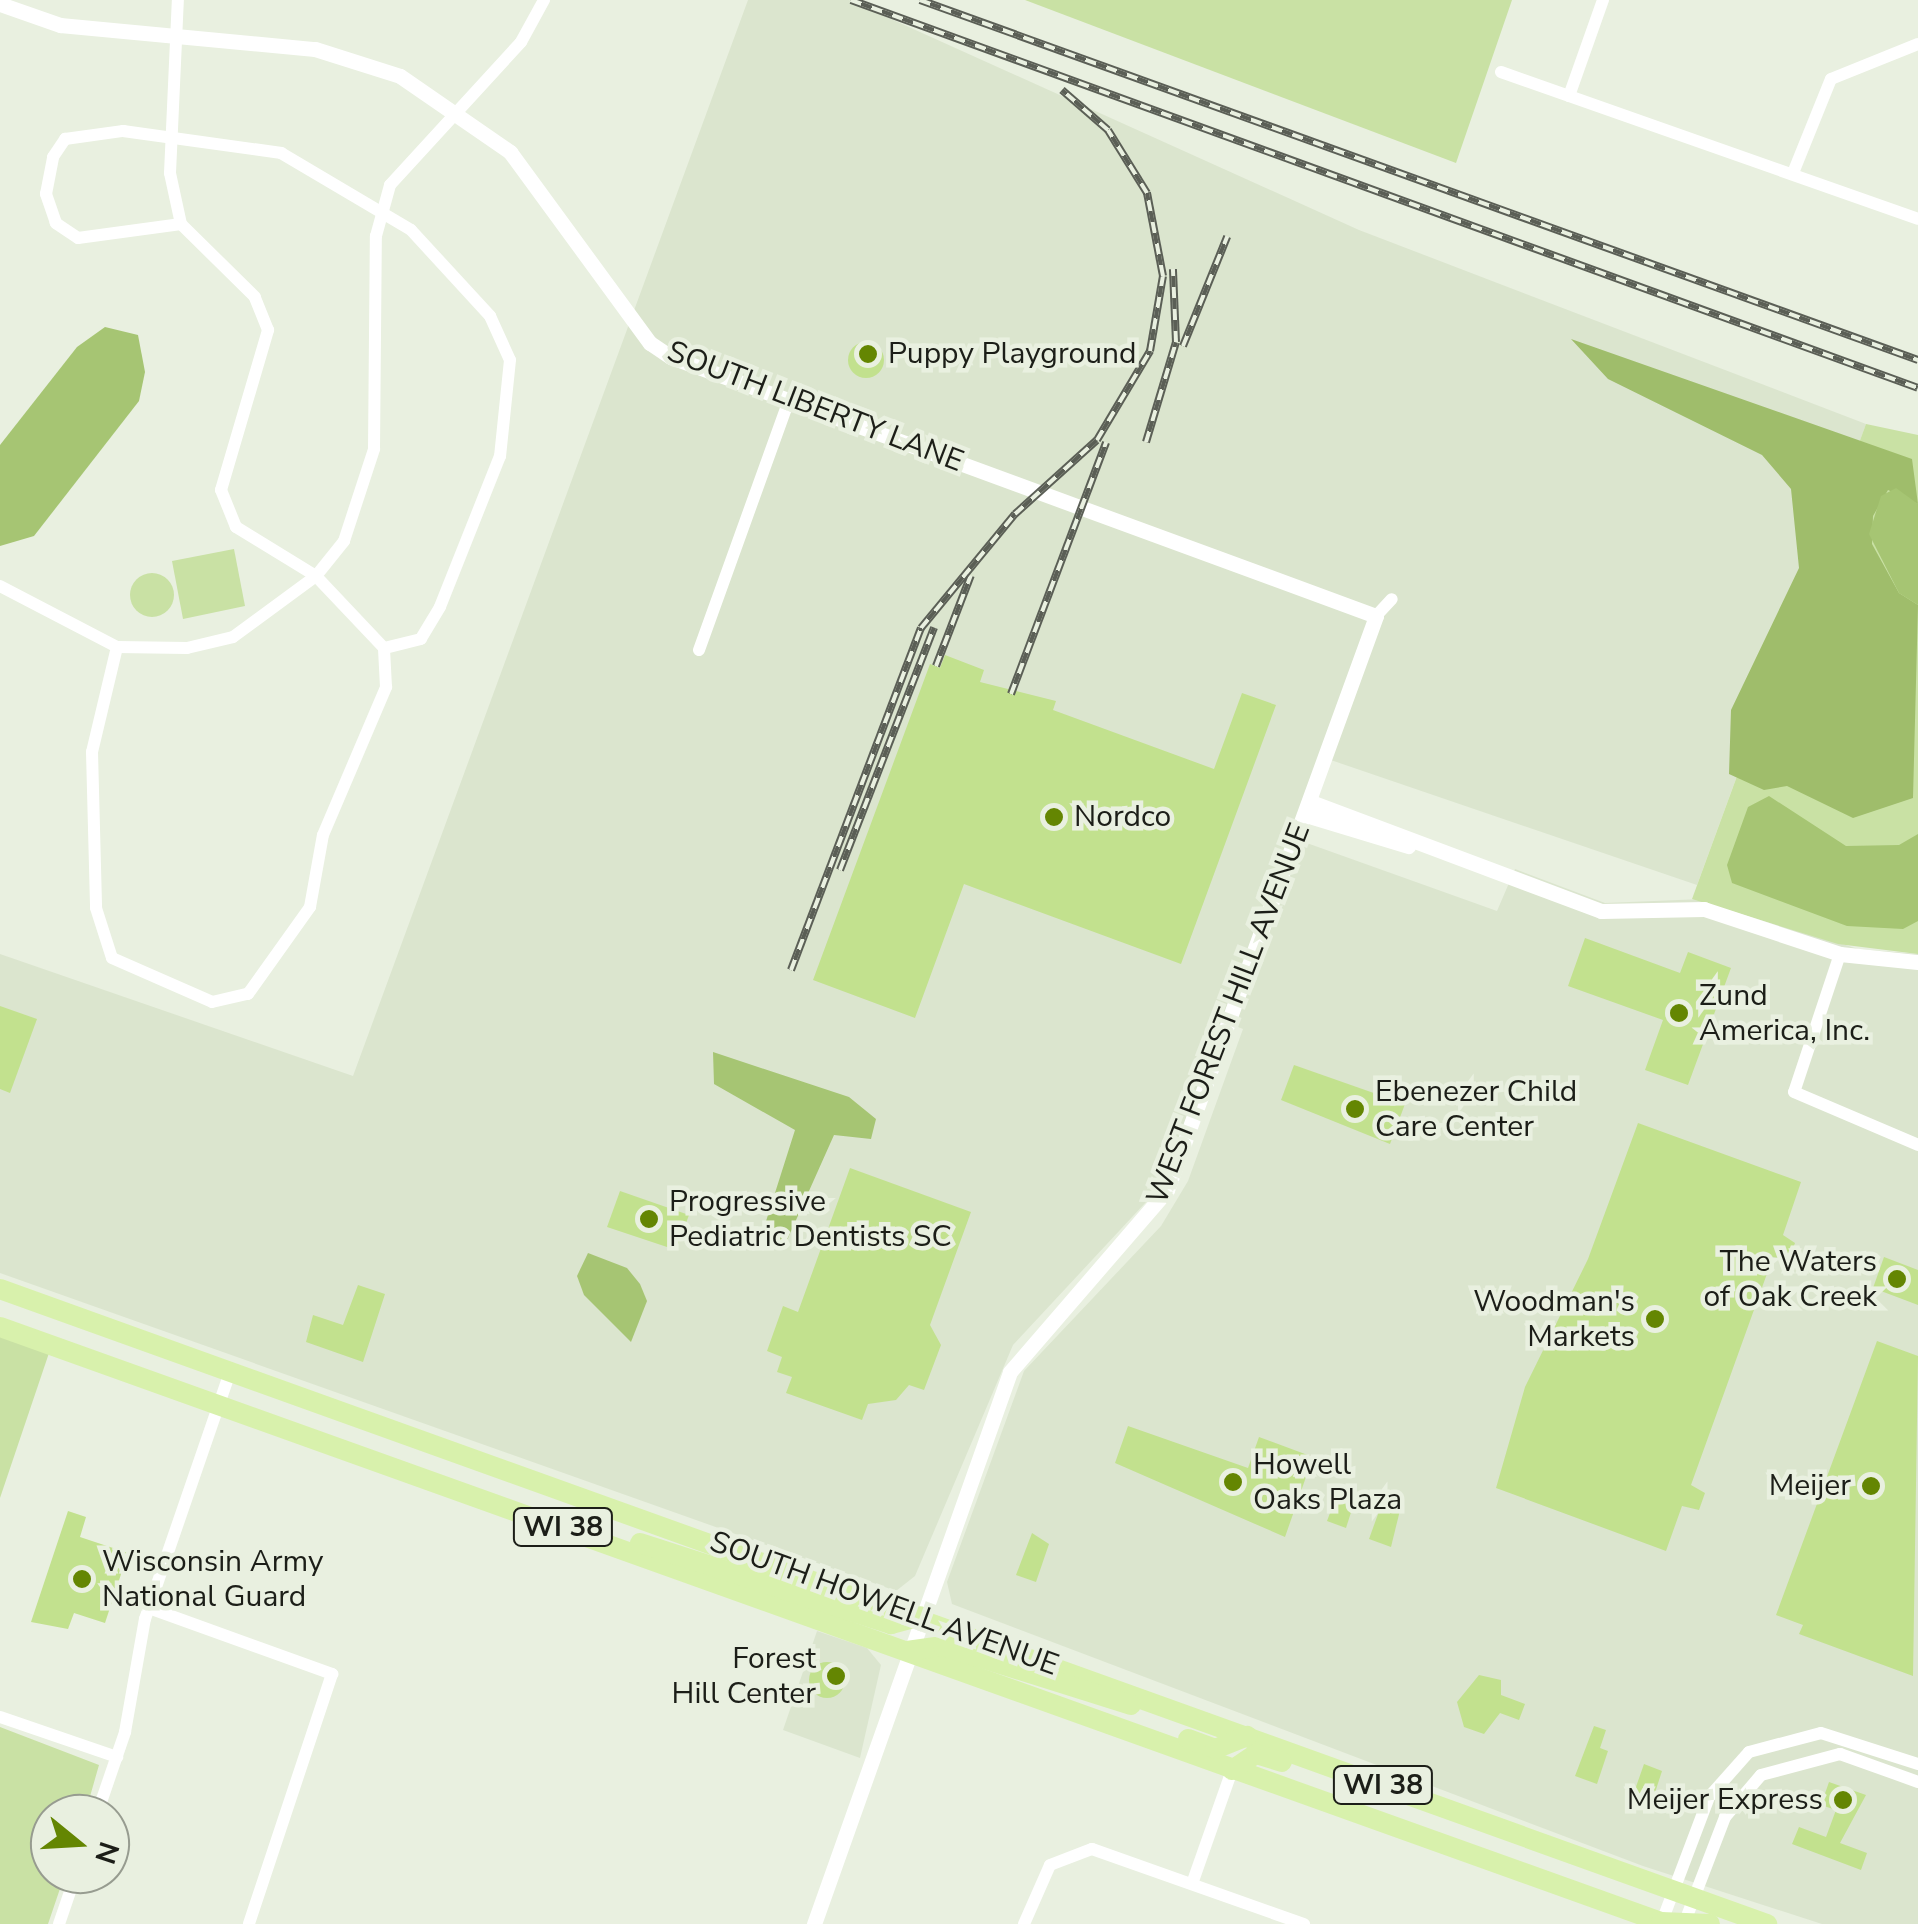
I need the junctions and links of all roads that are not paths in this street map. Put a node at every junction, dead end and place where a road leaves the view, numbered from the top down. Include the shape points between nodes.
1 (178, 0) edge
2 (544, 0) edge
3 (1604, 0) edge
4 (0, 4) edge
5 (178, 40) junction
6 (1918, 44) edge
7 (1500, 72) dead end
8 (1570, 96) junction
9 (456, 108) junction
10 (172, 138) junction
11 (1792, 173) junction
12 (381, 211) junction
13 (1918, 219) edge
14 (181, 224) junction
15 (790, 400) junction
16 (316, 576) junction
17 (0, 586) edge
18 (1392, 599) dead end
19 (1376, 616) junction
20 (117, 648) junction
21 (384, 648) junction
22 (699, 650) dead end
23 (1309, 809) junction
24 (1840, 954) junction
25 (1918, 962) edge
26 (1918, 1145) edge
27 (0, 1289) edge
28 (0, 1326) edge
29 (230, 1372) junction
30 (219, 1406) junction
31 (565, 1528) junction
32 (149, 1608) junction
33 (920, 1616) junction
34 (907, 1652) junction
35 (1065, 1707) junction
36 (0, 1717) edge
37 (1196, 1718) junction
38 (1247, 1736) junction
39 (116, 1757) junction
40 (1918, 1764) edge
41 (1232, 1770) junction
42 (1918, 1782) edge
43 (1381, 1784) junction
44 (104, 1794) edge
45 (1194, 1881) junction
46 (1672, 1890) junction
47 (69, 1894) edge
48 (1675, 1918) edge
49 (58, 1924) edge
50 (249, 1924) edge
51 (814, 1924) edge
52 (1024, 1924) edge
53 (1304, 1924) edge
54 (1710, 1924) edge
55 (1767, 1924) edge

1 - 5 street
2 - 9 street via 521,42
3 - 8 street
4 - 5 street, SOUTH LIBERTY LANE via 60,25
5 - 9 street, SOUTH LIBERTY LANE via 356,59
5 - 10 street
6 - 11 street via 1841,70 1819,98
7 - 8 street
8 - 11 street
9 - 12 street via 405,160
9 - 15 street, SOUTH LIBERTY LANE via 525,168 650,343
10 - 12 street via 281,152
10 - 14 street
10 - 14 street via 123,132 65,140 46,194 56,224 78,238
11 - 13 street
12 - 16 street via 374,449 344,541
12 - 21 street via 450,265 490,316 510,360 512,404 440,607 421,639
14 - 16 street via 255,297 268,330 221,490 236,527
15 - 19 street, SOUTH LIBERTY LANE
15 - 22 street
16 - 20 street via 233,638 187,648
16 - 21 street
17 - 20 street
18 - 19 street, WEST FOREST HILL AVENUE
19 - 23 street, WEST FOREST HILL AVENUE
20 - 21 street via 92,752 96,908 112,958 212,1002 248,994 300,929 329,818 353,783 386,686
23 - 24 street via 1600,911 1704,909
23 - 33 street, WEST FOREST HILL AVENUE via 1167,1190 1018,1355
24 - 25 street
24 - 26 street via 1794,1092
27 - 29 main road, SOUTH HOWELL AVENUE / WI 38
28 - 30 main road, SOUTH HOWELL AVENUE / WI 38
29 - 30 street
29 - 33 main road, SOUTH HOWELL AVENUE / WI 38
30 - 31 main road, SOUTH HOWELL AVENUE / WI 38
30 - 32 street
31 - 33 main road via 727,1565 891,1624
31 - 34 main road, SOUTH HOWELL AVENUE / WI 38
32 - 39 street
32 - 50 street via 332,1674
33 - 34 street, WEST FOREST HILL AVENUE
33 - 37 main road, SOUTH HOWELL AVENUE / WI 38
34 - 35 main road, SOUTH HOWELL AVENUE / WI 38
34 - 37 main road via 944,1646 1083,1694
34 - 51 street, WEST FOREST HILL AVENUE
35 - 38 main road via 1215,1749
35 - 41 main road, SOUTH HOWELL AVENUE / WI 38
36 - 39 street
37 - 38 main road, SOUTH HOWELL AVENUE / WI 38
38 - 43 main road, SOUTH HOWELL AVENUE / WI 38
39 - 44 street
40 - 46 street via 1821,1734 1750,1752 1709,1797
41 - 43 main road via 1256,1754
41 - 45 street
41 - 48 main road, SOUTH HOWELL AVENUE / WI 38
42 - 48 street via 1840,1754 1785,1762 1736,1800
43 - 46 main road, SOUTH HOWELL AVENUE / WI 38
45 - 52 street via 1106,1852 1072,1852 1050,1865
45 - 53 street
46 - 48 main road, SOUTH HOWELL AVENUE / WI 38
46 - 48 street
47 - 49 street
48 - 54 main road
48 - 55 main road, SOUTH HOWELL AVENUE / WI 38

